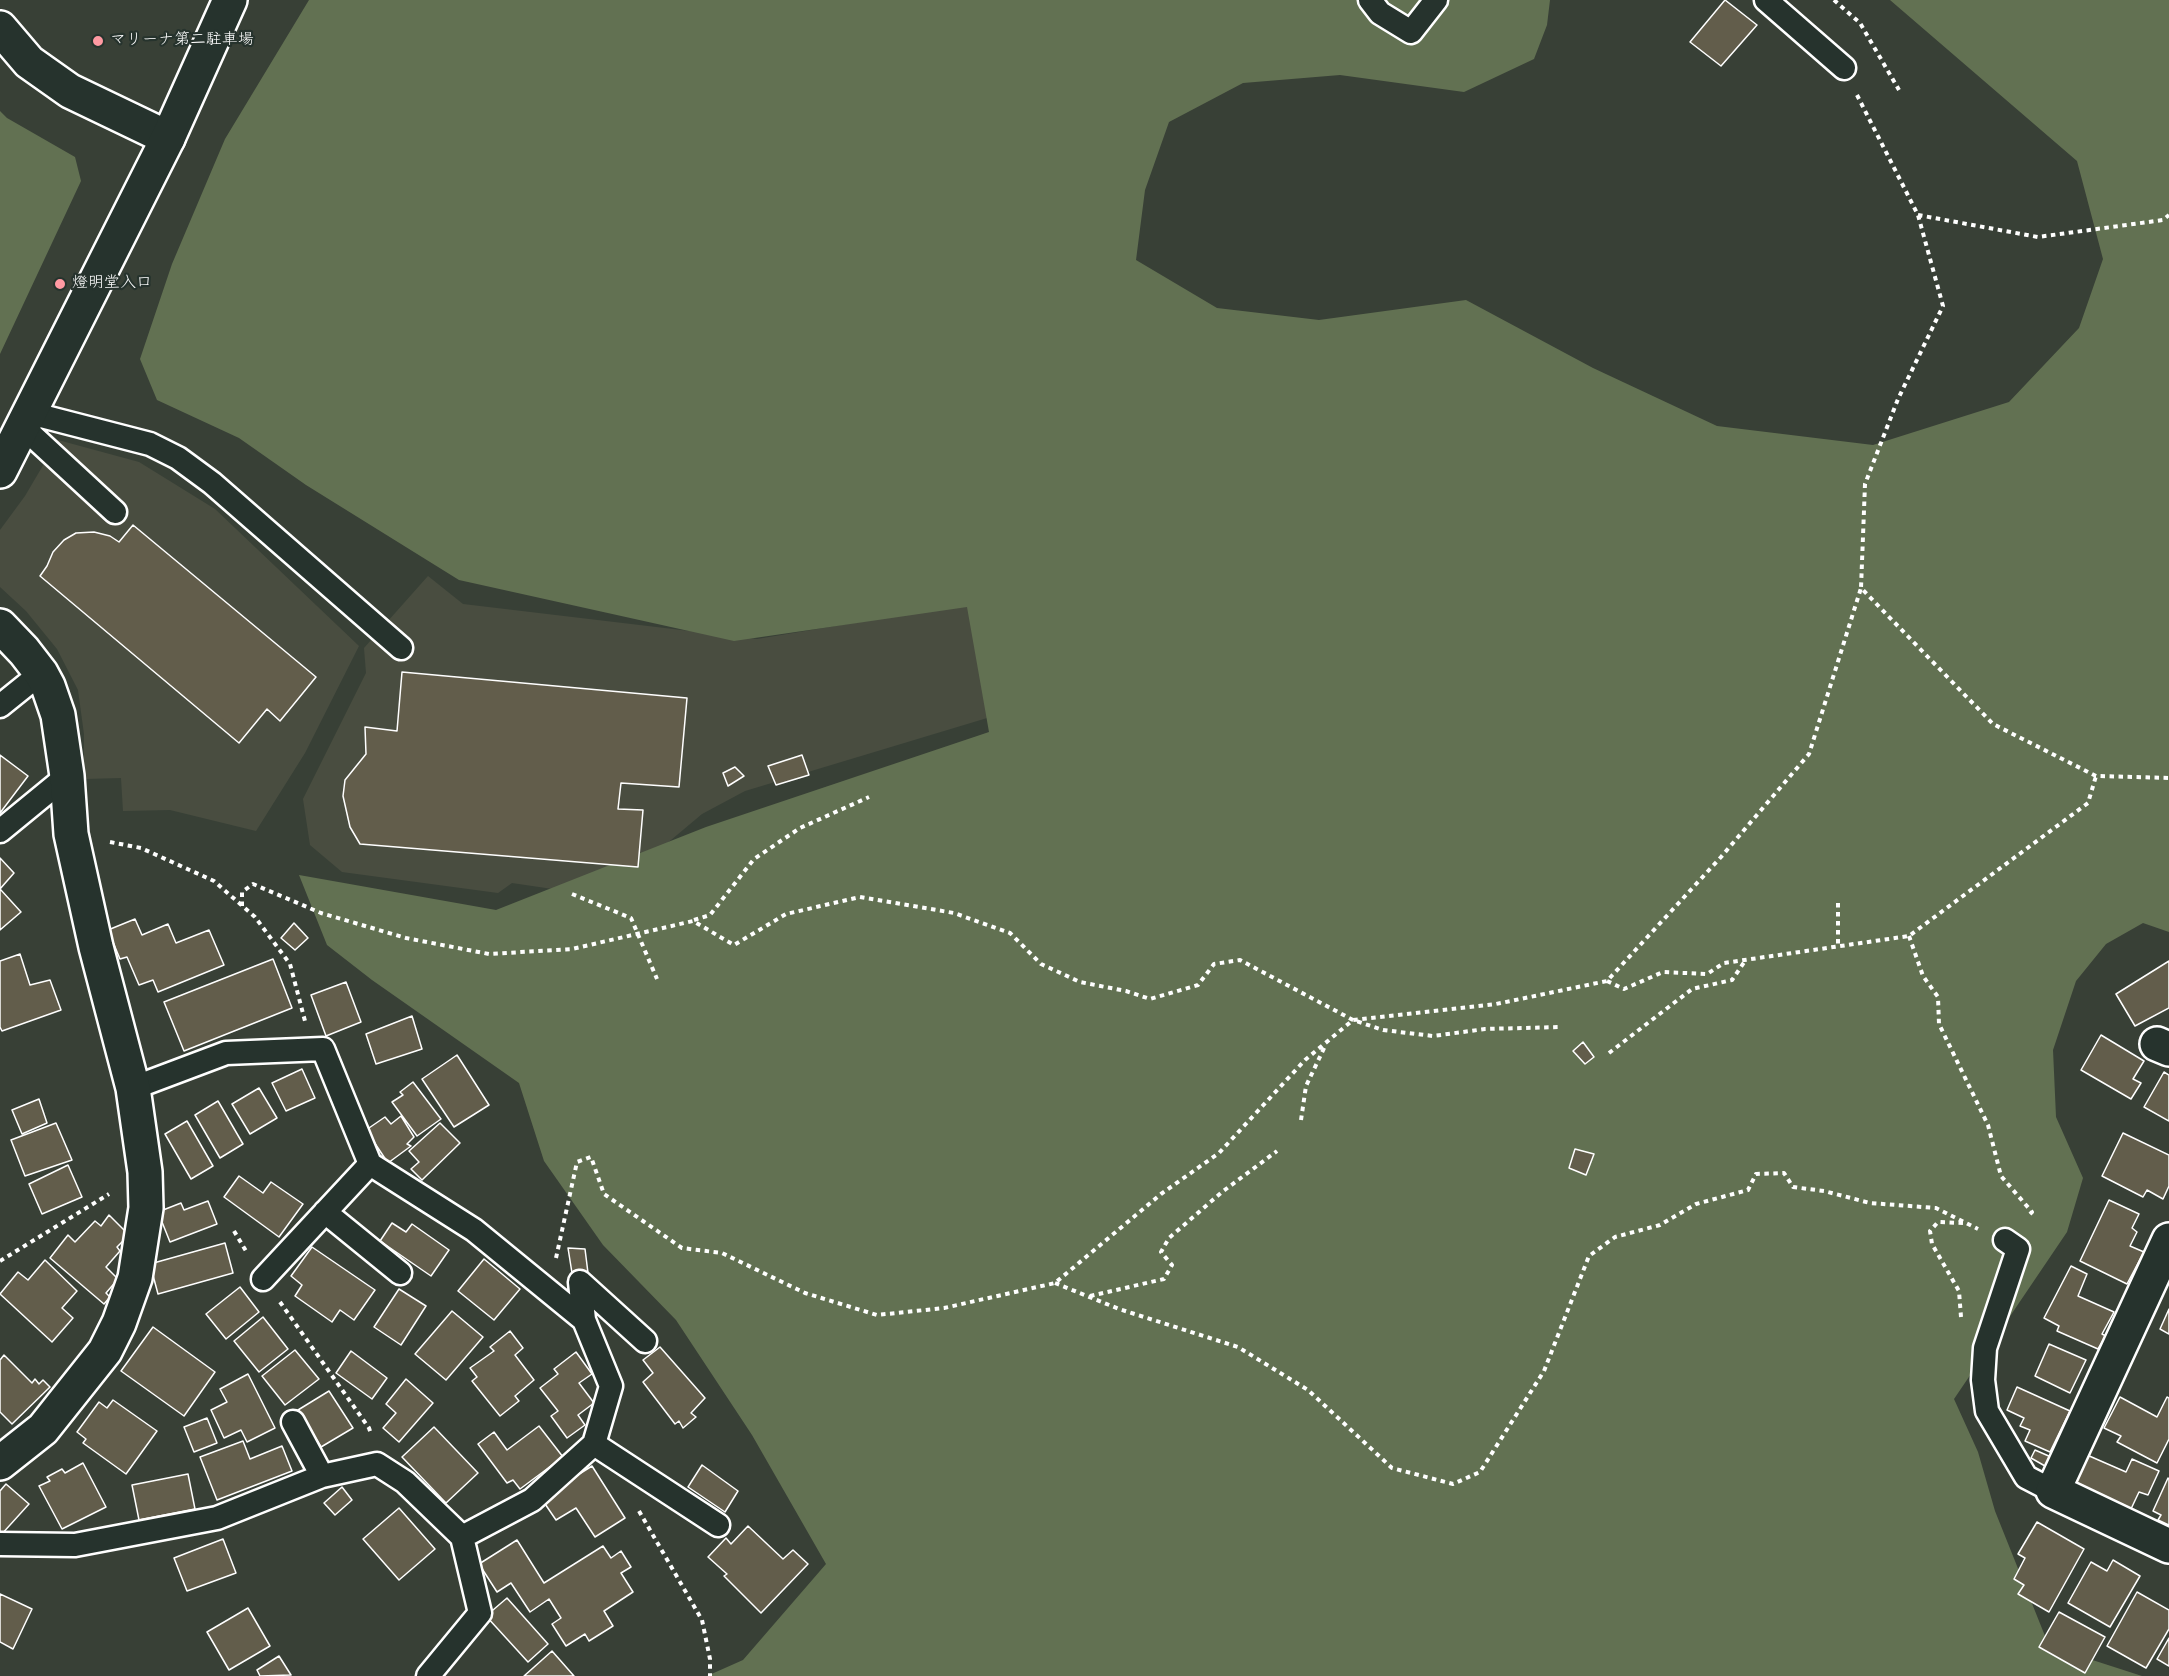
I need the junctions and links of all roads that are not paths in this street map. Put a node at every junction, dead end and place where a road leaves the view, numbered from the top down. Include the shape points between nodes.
1 (230, 0) edge
2 (1370, 0) edge
3 (1436, 0) edge
4 (1766, 0) edge
5 (0, 28) edge
6 (1844, 68) road end
7 (168, 138) junction
8 (27, 420) junction
9 (0, 471) edge
10 (115, 512) dead end
11 (0, 626) edge
12 (401, 648) dead end
13 (41, 673) junction
14 (0, 706) edge
15 (67, 776) junction
16 (0, 831) edge
17 (133, 1088) junction
18 (370, 1164) junction
19 (325, 1212) junction
20 (2169, 1239) edge
21 (2005, 1240) road end
22 (400, 1273) dead end
23 (263, 1278) road end
24 (583, 1310) junction
25 (645, 1341) dead end
26 (293, 1422) dead end
27 (594, 1444) junction
28 (0, 1462) edge
29 (322, 1476) junction
30 (2053, 1491) junction
31 (718, 1525) dead end
32 (462, 1537) junction
33 (0, 1544) edge
34 (2169, 1546) edge
35 (428, 1676) edge

1 - 7 street
2 - 3 lane via 1380,13 1411,32
4 - 6 lane
5 - 7 street via 29,62 70,91
7 - 8 street
8 - 9 street
8 - 10 lane
8 - 12 lane via 150,444 178,458
11 - 13 street
13 - 14 lane
13 - 15 street via 58,715
15 - 16 lane
15 - 17 street via 71,834
17 - 18 lane via 226,1053 323,1049
17 - 28 street via 146,1208 135,1278 119,1323 105,1351 43,1429
18 - 19 lane
18 - 24 lane via 474,1230
19 - 22 lane
19 - 23 lane
20 - 30 street
21 - 30 lane via 2018,1249 1985,1348 1983,1380 1987,1411 2026,1477
24 - 25 lane via 580,1282
24 - 27 lane via 611,1386
26 - 29 lane
27 - 31 lane
27 - 32 lane via 532,1500
29 - 32 lane via 377,1464 405,1482
29 - 33 lane via 217,1518 75,1545
30 - 34 street
32 - 35 lane via 480,1613

